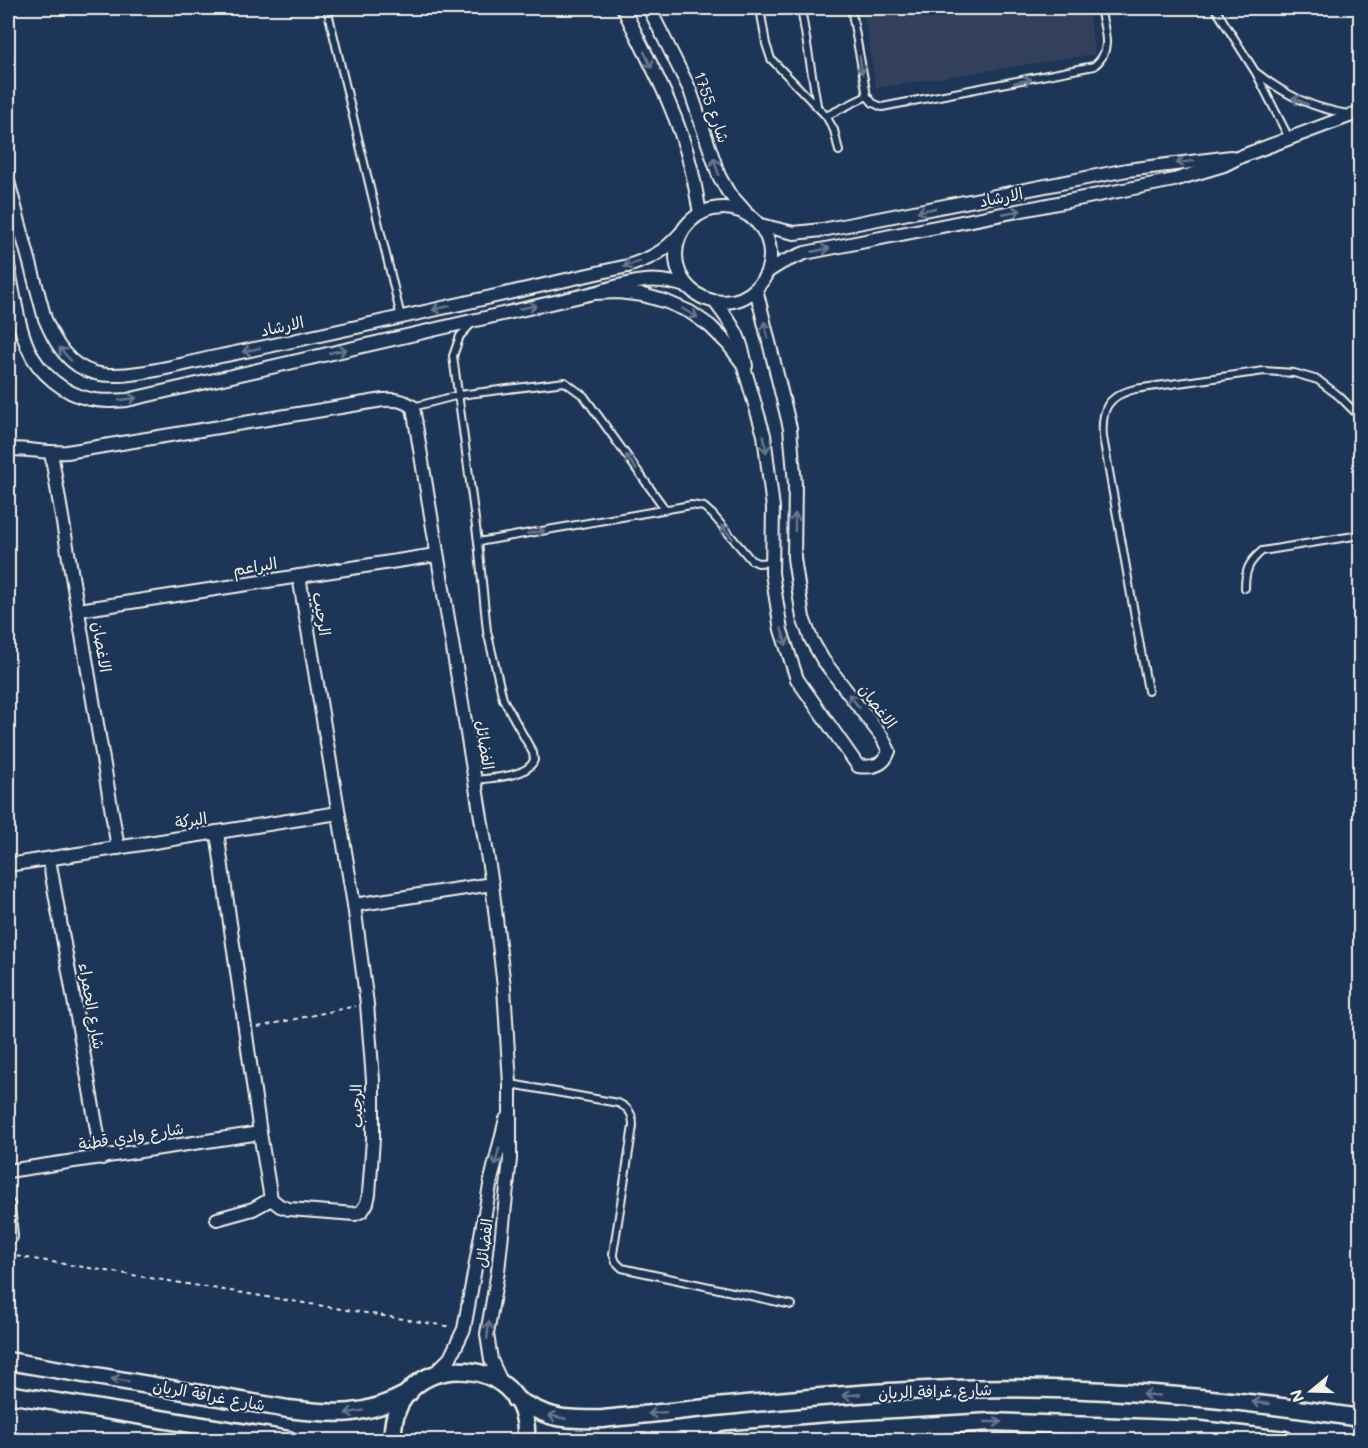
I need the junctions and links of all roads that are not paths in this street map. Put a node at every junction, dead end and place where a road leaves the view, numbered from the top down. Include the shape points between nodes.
1 (327, 8) edge
2 (623, 8) edge
3 (649, 8) edge
4 (760, 8) edge
5 (801, 8) edge
6 (851, 8) edge
7 (1100, 8) edge
8 (1215, 8) edge
9 (1256, 73) junction
10 (867, 96) junction
11 (817, 106) junction
12 (1356, 113) edge
13 (826, 116) junction
14 (1289, 138) junction
15 (839, 151) dead end
16 (1242, 156) junction
17 (8, 181) edge
18 (700, 213) junction
19 (748, 214) junction
20 (760, 225) junction
21 (680, 234) junction
22 (8, 266) edge
23 (767, 272) junction
24 (688, 287) junction
25 (756, 289) junction
26 (594, 293) junction
27 (715, 302) junction
28 (401, 317) junction
29 (475, 320) junction
30 (750, 387) junction
31 (459, 395) junction
32 (409, 404) junction
33 (1360, 416) edge
34 (8, 449) edge
35 (51, 452) junction
36 (665, 509) junction
37 (1360, 535) edge
38 (478, 542) junction
39 (436, 555) junction
40 (772, 562) junction
41 (299, 576) junction
42 (1245, 588) dead end
43 (79, 610) junction
44 (1148, 691) dead end
45 (474, 780) junction
46 (338, 813) junction
47 (217, 832) junction
48 (118, 848) junction
49 (49, 859) junction
50 (8, 865) edge
51 (492, 884) junction
52 (354, 905) junction
53 (510, 1084) junction
54 (510, 1100) junction
55 (260, 1133) junction
56 (102, 1158) junction
57 (8, 1171) edge
58 (272, 1199) junction
59 (8, 1205) edge
60 (217, 1219) dead end
61 (11, 1237) road end
62 (792, 1305) dead end
63 (8, 1361) edge
64 (434, 1374) junction
65 (503, 1386) junction
66 (408, 1393) junction
67 (8, 1394) edge
68 (515, 1399) junction
69 (1360, 1418) edge
70 (289, 1440) edge
71 (393, 1440) edge
72 (526, 1440) edge
73 (725, 1440) edge
74 (1285, 1440) edge

1 - 28 lane
2 -> 18 street via 679,131
19 -> 3 street, شارع 1755 via 719,176 690,90
4 - 11 lane via 771,58
5 - 11 lane
6 -> 10 lane
10 -> 7 lane via 882,107 892,107 1094,66 1106,51
8 - 9 lane
12 -> 9 lane via 1325,110 1300,101
9 - 14 lane
10 - 13 lane
11 - 13 lane
12 - 14 street, الارشاد
13 - 15 lane
14 - 16 street, الارشاد
16 -> 20 street, الارشاد via 1127,170 822,230 794,233
23 -> 16 street, الارشاد via 806,253 1174,180
28 -> 17 street, الارشاد via 152,370 96,374 71,361 52,337
18 - 19 street via 719,207
18 - 21 street
19 - 20 street
20 - 23 street via 770,248
21 - 24 street via 676,262
21 -> 28 street, الارشاد via 668,248 628,266
22 -> 29 street via 20,324 36,363 72,393 105,401 127,400
23 - 25 street
24 - 26 street via 652,279
24 - 27 street
25 - 27 street via 734,301
40 -> 25 street, الاغصان via 781,630 797,679 858,766 871,768 882,762 889,751 823,660 803,618 794,558 795,484 790,428
29 -> 26 street
26 -> 30 street, الاغصان via 643,295 690,312 728,344 743,364
27 - 30 street, الاغصان via 741,341
29 - 31 lane via 460,336 453,356
30 -> 40 street, الاغصان via 764,435 771,498
31 - 32 lane
36 -> 31 lane via 584,396 565,382
31 - 38 lane
32 - 35 street via 383,400
32 - 39 street, الفضائل
33 - 44 lane via 1318,380 1264,371 1135,389 1119,393 1107,404 1102,420 1103,437
34 - 35 street
35 - 43 street, الاغصان
38 -> 36 lane
40 -> 36 lane via 751,560 704,507
37 - 42 lane via 1262,551 1251,560 1245,573
38 - 45 lane via 487,631 504,699 534,760 521,773
39 - 41 street, البراعم
39 - 45 street, الفضائل
41 - 43 street, البراعم
41 - 46 street, الرحيب
43 - 48 street, الاغصان
45 - 51 street, الفضائل
46 - 47 street, البركة
46 - 52 street, الرحيب
47 - 48 street, البركة
47 - 55 street
48 - 49 street, البركة
49 - 50 street, البركة
49 - 56 street, شارع الحمراء
51 - 52 street
51 - 53 street, الفضائل
52 - 58 street, الرحيب via 367,1004 374,1112 367,1203 355,1214 343,1214 289,1209
53 - 54 street, الفضائل
53 - 62 lane via 618,1103 630,1112 633,1126 613,1254 622,1268
54 -> 64 street, الفضائل via 464,1329 450,1358
65 -> 54 street, الفضائل via 491,1360 487,1334 508,1181
55 - 56 street, شارع وادي قطنة
55 - 58 street
56 - 57 street, شارع وادي قطنة
58 - 60 street
59 - 61 street
66 -> 63 main road, شارع غرافة الريان via 359,1412 320,1413
64 - 65 main road via 470,1370
64 - 66 main road, شارع غرافة الريان
65 - 68 main road
66 - 71 main road via 397,1414
67 - 70 main road, شارع غرافة الريان
69 -> 68 main road, شارع غرافة الريان via 1209,1398 1056,1390 951,1389 860,1394 572,1420 542,1414
68 - 72 main road via 525,1422
73 -> 74 main road, شارع غرافة الريان via 991,1422 1201,1430

